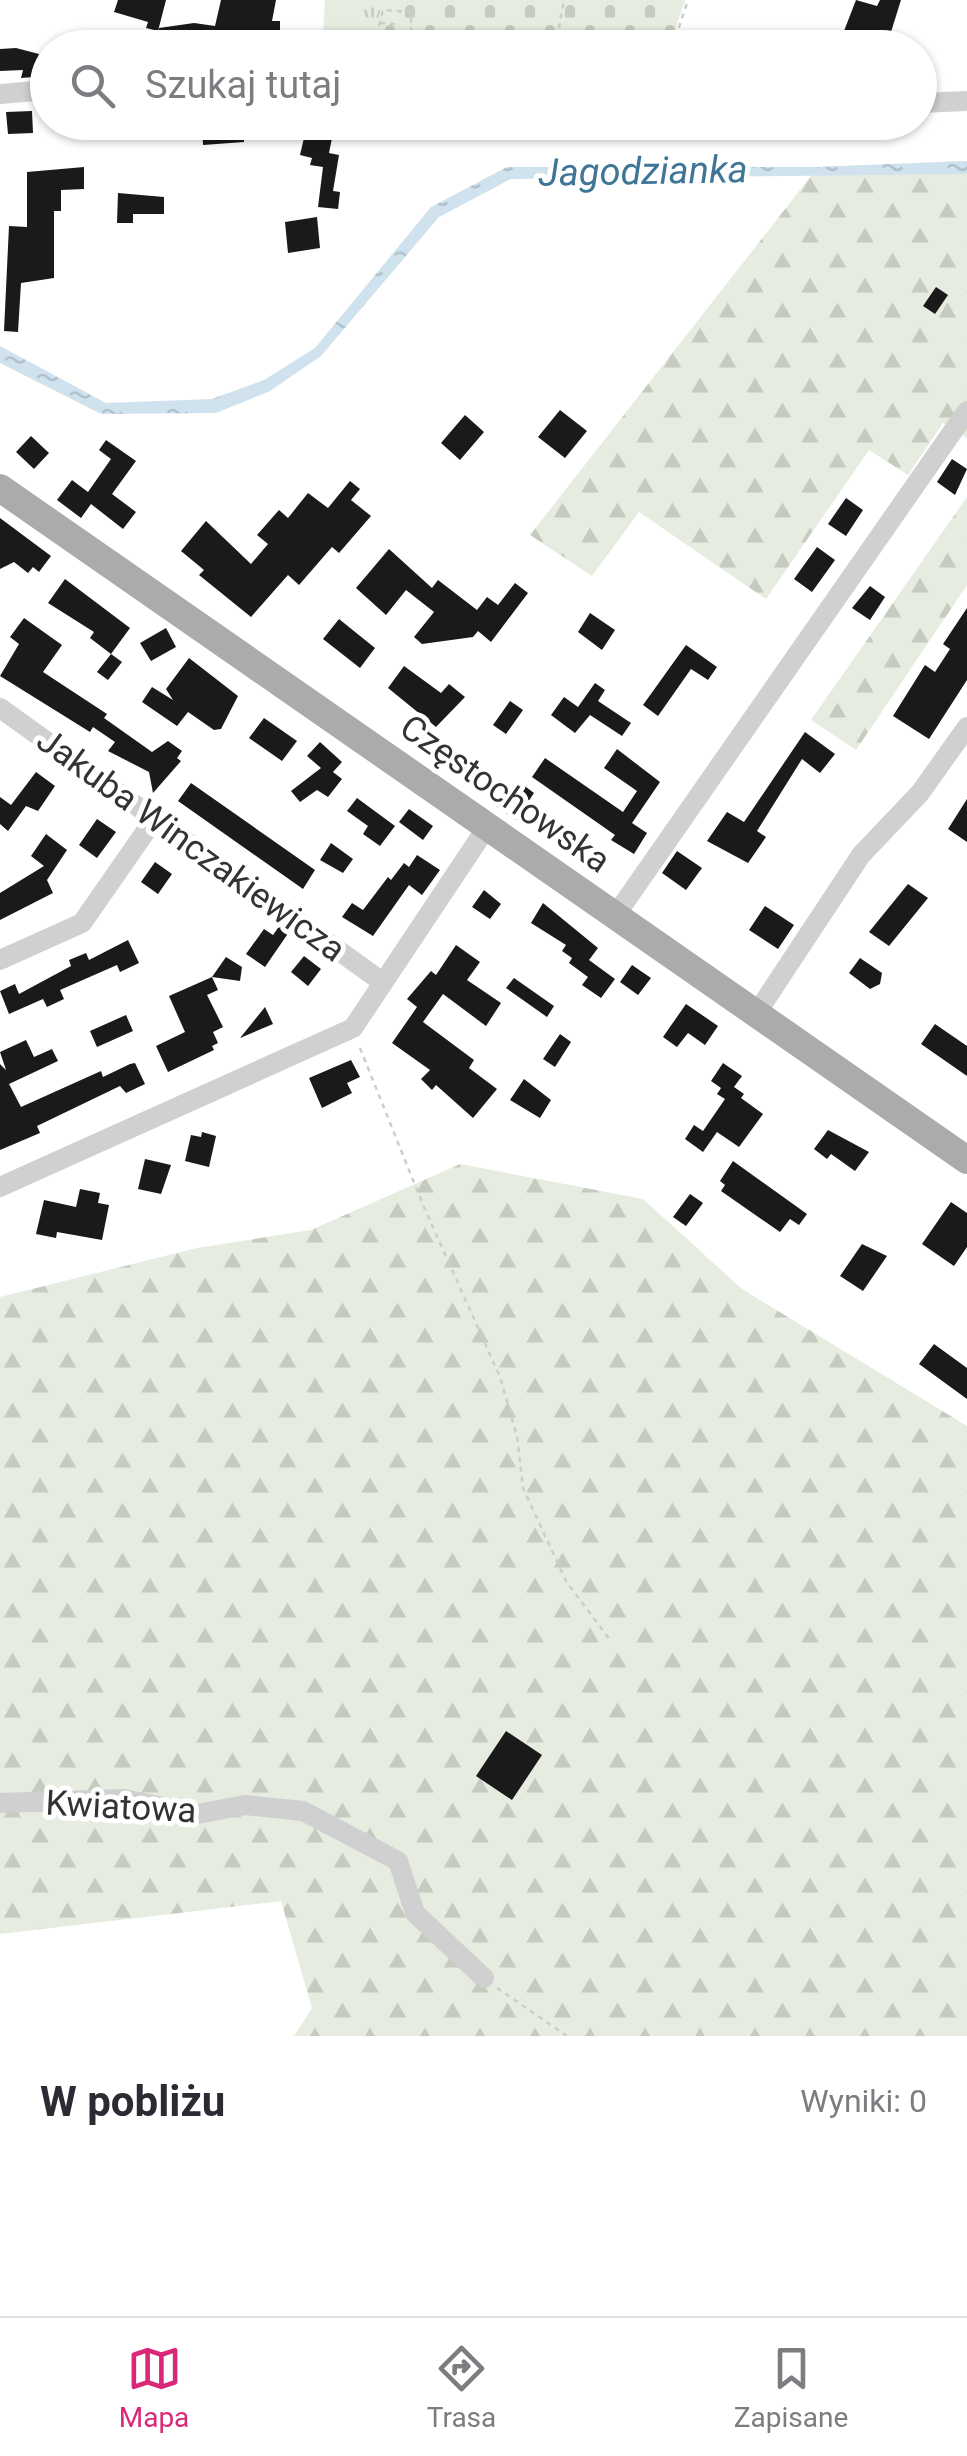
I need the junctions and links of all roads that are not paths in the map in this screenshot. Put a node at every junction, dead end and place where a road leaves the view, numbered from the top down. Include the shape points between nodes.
1 (30, 92) edge
2 (0, 94) edge
3 (967, 101) edge
4 (937, 102) edge
5 (967, 411) edge
6 (0, 488) edge
7 (0, 708) edge
8 (967, 728) edge
9 (154, 818) junction
10 (487, 828) junction
11 (615, 916) junction
12 (0, 960) edge
13 (382, 981) junction
14 (756, 1014) junction
15 (967, 1160) edge
16 (0, 1186) edge
17 (0, 1804) edge
18 (484, 1978) road end

1 - 2 street
3 - 4 street
5 - 11 street
6 - 10 main road, Częstochowska
7 - 9 street, Jakuba Winczakiewicza
8 - 14 street via 920,793 861,856
9 - 12 street via 82,923
9 - 13 street, Jakuba Winczakiewicza
10 - 11 main road, Częstochowska
10 - 13 street
11 - 14 main road, Częstochowska
13 - 16 street via 352,1028
14 - 15 main road, Częstochowska
17 - 18 street, Kwiatowa via 124,1799 197,1814 246,1805 303,1812 398,1861 415,1913

